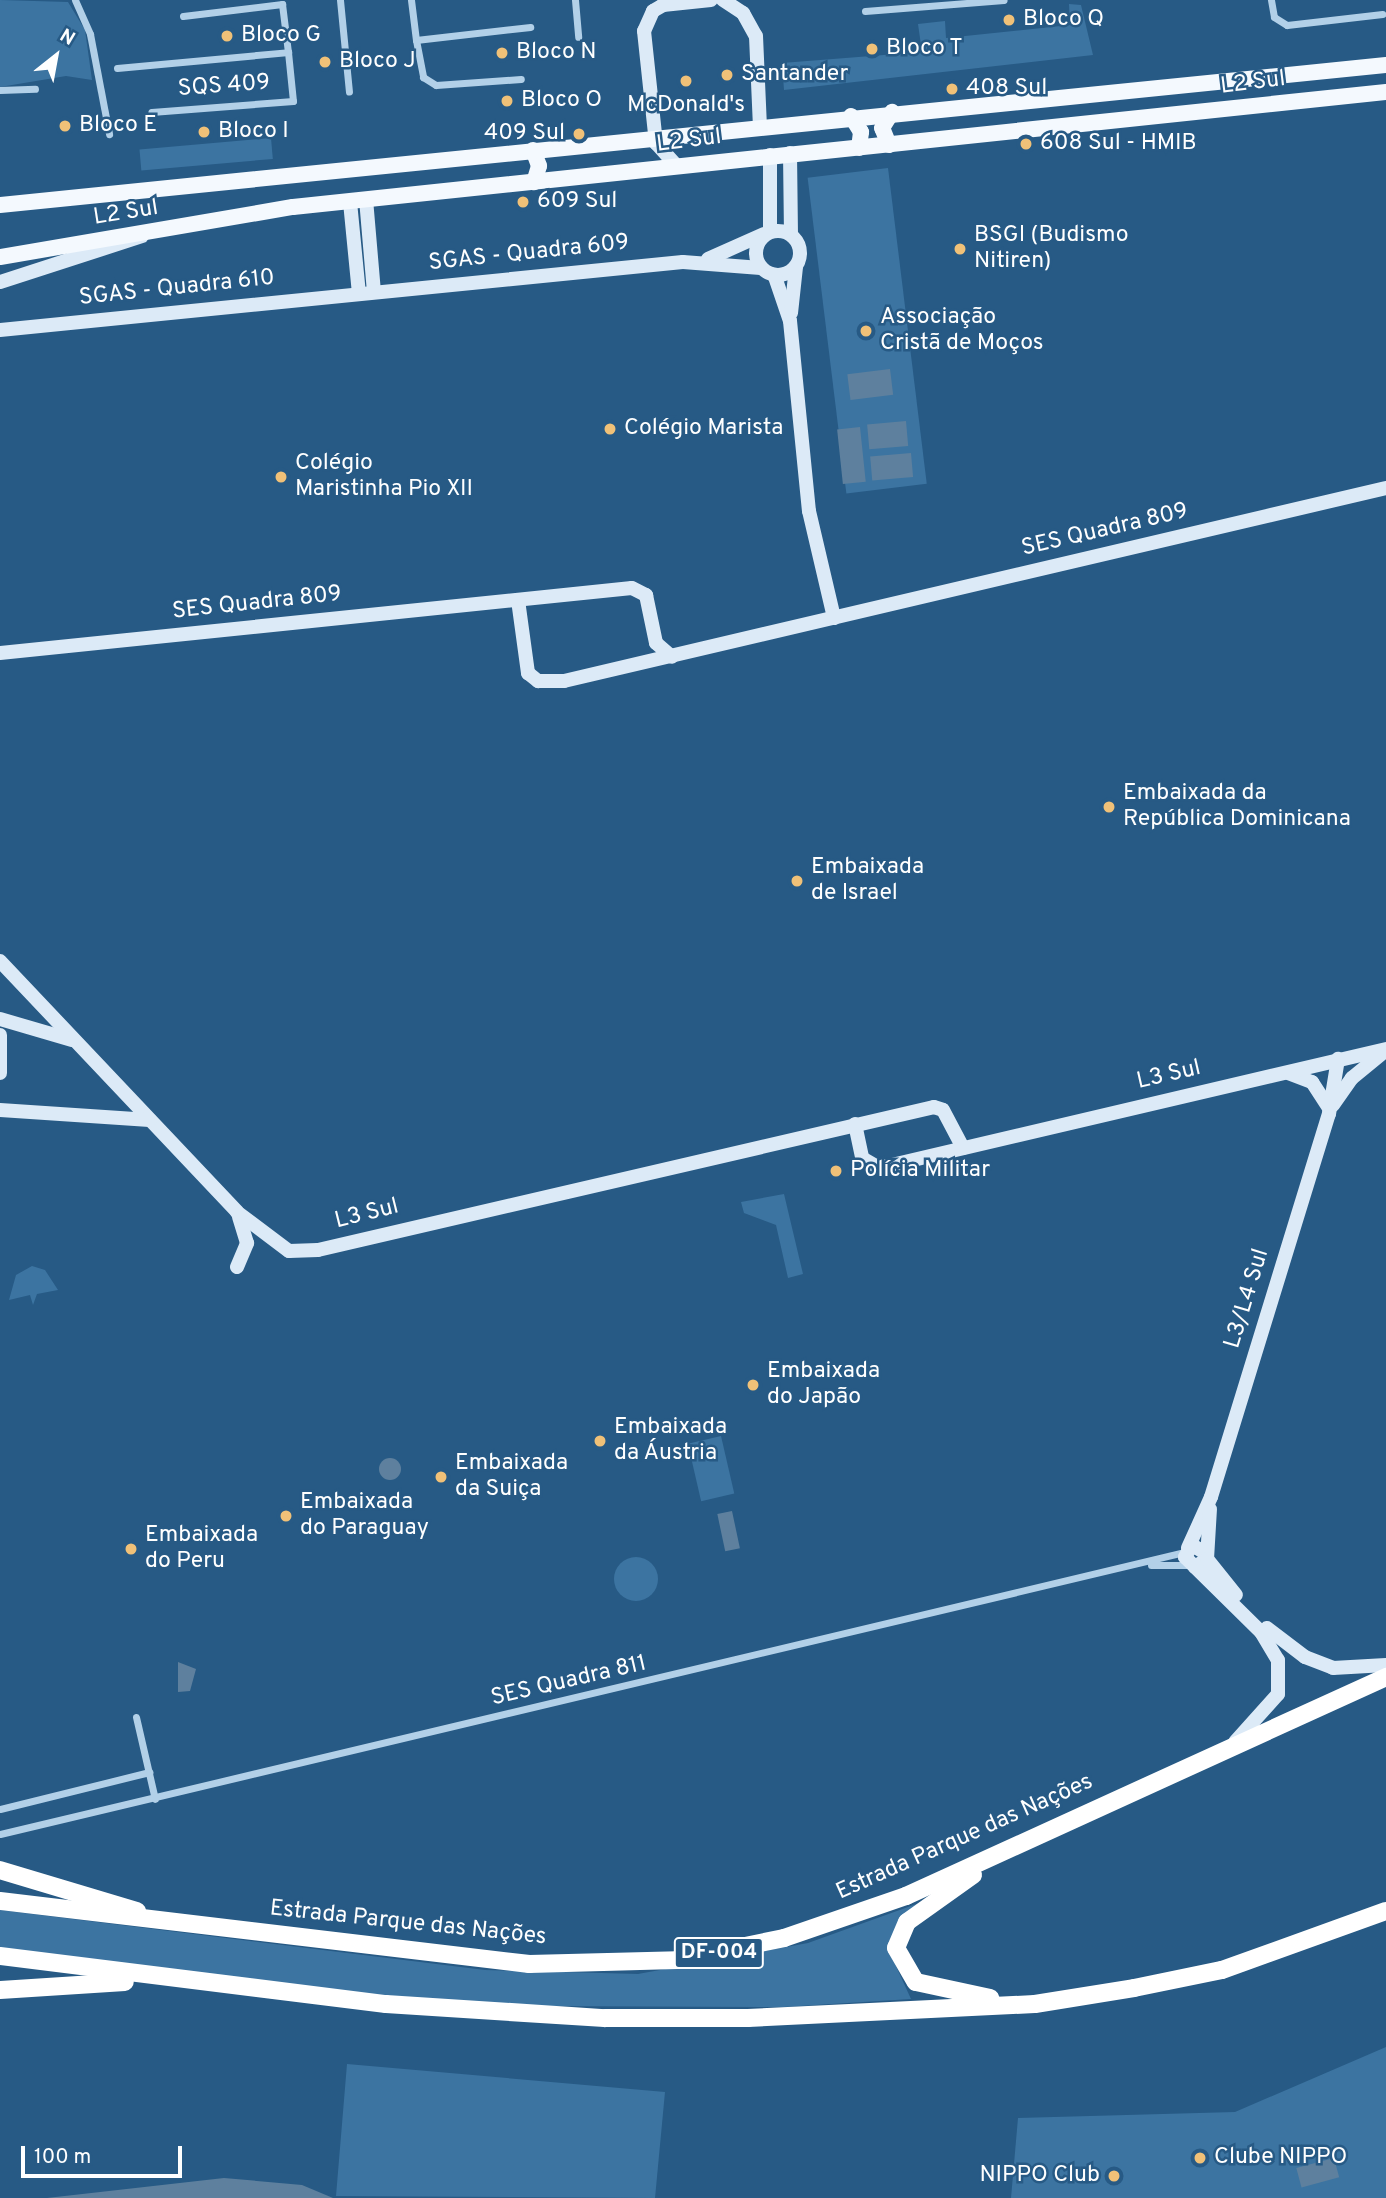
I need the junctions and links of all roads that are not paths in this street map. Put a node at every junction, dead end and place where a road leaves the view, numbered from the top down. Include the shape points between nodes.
1 (75, 0) edge
2 (340, 0) edge
3 (411, 0) edge
4 (575, 0) edge
5 (711, 0) edge
6 (723, 0) edge
7 (1004, 0) edge
8 (1272, 0) edge
9 (281, 2) edge
10 (667, 3) edge
11 (865, 11) dead end
12 (1382, 14) dead end
13 (183, 16) dead end
14 (530, 27) dead end
15 (578, 37) dead end
16 (416, 40) junction
17 (289, 52) junction
18 (1386, 65) edge
19 (1363, 67) junction
20 (117, 68) dead end
21 (521, 79) dead end
22 (35, 89) dead end
23 (0, 90) edge
24 (349, 92) dead end
25 (1386, 92) edge
26 (1115, 93) junction
27 (1368, 94) junction
28 (1078, 96) junction
29 (151, 112) dead end
30 (892, 112) junction
31 (851, 116) junction
32 (1119, 122) junction
33 (1088, 125) junction
34 (760, 127) junction
35 (109, 134) dead end
36 (655, 139) junction
37 (889, 145) junction
38 (859, 148) junction
39 (533, 150) junction
40 (790, 153) junction
41 (770, 155) junction
42 (677, 166) junction
43 (534, 182) junction
44 (358, 201) junction
45 (0, 206) edge
46 (767, 232) junction
47 (792, 233) junction
48 (145, 235) junction
49 (0, 257) edge
50 (704, 260) junction
51 (796, 267) junction
52 (761, 268) junction
53 (775, 277) junction
54 (0, 282) edge
55 (374, 292) junction
56 (359, 293) junction
57 (790, 321) junction
58 (0, 330) edge
59 (1386, 488) edge
60 (518, 600) junction
61 (834, 618) junction
62 (656, 643) junction
63 (0, 653) edge
64 (672, 657) junction
65 (642, 664) junction
66 (0, 961) edge
67 (0, 1019) edge
68 (0, 1035) edge
69 (74, 1040) junction
70 (1386, 1049) edge
71 (1353, 1056) junction
72 (1338, 1059) junction
73 (0, 1073) edge
74 (1283, 1073) junction
75 (1330, 1109) junction
76 (0, 1110) edge
77 (150, 1120) junction
78 (855, 1124) junction
79 (956, 1147) junction
80 (237, 1212) junction
81 (237, 1267) dead end
82 (1195, 1557) junction
83 (1147, 1565) junction
84 (1386, 1665) edge
85 (1386, 1677) edge
86 (136, 1717) dead end
87 (1235, 1742) junction
88 (149, 1772) junction
89 (155, 1799) junction
90 (0, 1810) edge
91 (0, 1835) edge
92 (1004, 1852) junction
93 (0, 1870) edge
94 (0, 1901) edge
95 (1386, 1911) edge
96 (166, 1922) junction
97 (0, 1956) edge
98 (195, 1981) junction
99 (0, 1990) edge
100 (1035, 2004) junction

1 - 35 street via 90,34
2 - 24 street
3 - 16 street
4 - 15 street
5 - 10 street
6 - 34 street via 743,13 756,36
7 - 11 street
8 - 12 street via 1273,17 1287,25
9 - 13 street, SQS 409
9 - 17 street, SQS 409
10 - 36 street via 644,31
14 - 16 street
16 - 21 street via 422,77 436,85
17 - 20 street, SQS 409
17 - 29 street, SQS 409 via 293,101
18 - 19 main road, L2 Sul
19 - 26 main road, L2 Sul
19 - 27 main road via 1372,79
22 - 23 street
25 - 27 main road, L2 Sul
26 - 28 main road, L2 Sul
26 - 32 main road via 1111,107
27 - 32 main road, L2 Sul
28 - 30 main road, L2 Sul
28 - 33 main road via 1092,108
30 - 31 main road, L2 Sul
30 - 37 main road via 882,128
31 - 34 main road, L2 Sul
31 - 38 main road via 861,132
32 - 33 main road, L2 Sul
33 - 37 main road, L2 Sul
34 - 36 main road, L2 Sul
36 - 39 main road, L2 Sul
36 - 42 street
37 - 38 main road, L2 Sul
38 - 40 main road, L2 Sul
39 - 43 main road via 539,166
39 - 45 main road, L2 Sul
40 - 41 main road, L2 Sul
40 - 47 street
41 - 42 main road, L2 Sul
41 - 46 street
42 - 43 main road, L2 Sul
43 - 44 main road, L2 Sul
44 - 48 main road, L2 Sul
44 - 55 street
44 - 56 street
46 - 47 street
46 - 50 street, SGAS - Quadra 609
46 - 52 street
47 - 51 street
48 - 49 main road, L2 Sul
48 - 54 street
50 - 52 street, SGAS - Quadra 609
50 - 55 street, SGAS - Quadra 609
51 - 53 street
51 - 57 street
52 - 53 street
53 - 57 street
55 - 56 street, SGAS - Quadra 609
56 - 58 street, SGAS - Quadra 610
57 - 61 street via 809,511
59 - 61 street, SES Quadra 809
60 - 62 street, SES Quadra 809 via 639,589
60 - 63 street, SES Quadra 809
60 - 65 street, SES Quadra 809 via 526,664 535,680 564,681
61 - 64 street, SES Quadra 809
62 - 64 street
62 - 65 street
64 - 65 street, SES Quadra 809
66 - 69 street, L3 Sul
67 - 69 street
68 - 73 street
69 - 77 street, L3 Sul
70 - 71 street, L3 Sul
70 - 75 street via 1352,1078
71 - 72 street, L3 Sul
71 - 75 street, L3/L4 Sul
72 - 74 street, L3 Sul
72 - 75 street, L3/L4 Sul
74 - 75 street via 1312,1082
74 - 79 street, L3 Sul
75 - 82 street, L3/L4 Sul
76 - 77 street
77 - 80 street, L3 Sul
78 - 79 street, L3 Sul via 939,1107
78 - 79 street, L3 Sul via 869,1166
78 - 80 street, L3 Sul via 318,1250 289,1251
80 - 81 street via 247,1243
82 - 83 street, SES Quadra 811
82 - 83 street, SES Quadra 811
82 - 84 street via 1262,1623 1305,1657 1334,1668
82 - 87 street via 1261,1632 1278,1660 1278,1694
83 - 89 street, SES Quadra 811
85 - 87 highway, Estrada Parque das Nações / DF-004
86 - 88 street
87 - 92 highway, Estrada Parque das Nações / DF-004
88 - 89 street
88 - 90 street
89 - 91 street, SES Quadra 811
92 - 96 highway, Estrada Parque das Nações / DF-004 via 871,1910 784,1938 677,1960 529,1964
92 - 100 highway via 907,1922 896,1948 899,1962 916,1982 933,1989
93 - 96 highway
94 - 96 highway, Estrada Parque das Nações / DF-004
95 - 100 highway via 1222,1970
97 - 98 highway
98 - 99 highway via 37,1983
98 - 100 highway via 386,2004 606,2018

